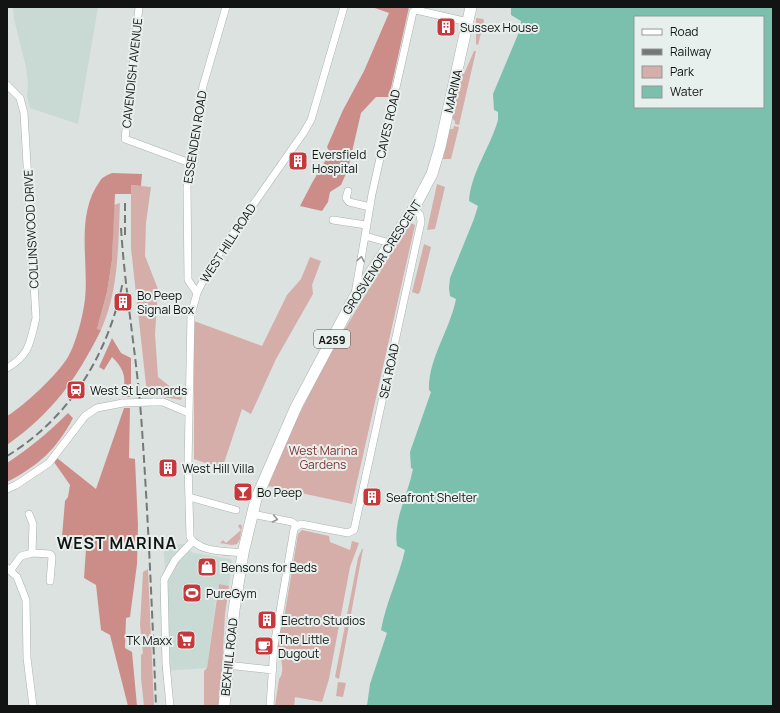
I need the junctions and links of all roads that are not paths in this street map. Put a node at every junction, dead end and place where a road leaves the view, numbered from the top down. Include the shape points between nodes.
1 (139, 7) edge
2 (226, 7) edge
3 (344, 7) edge
4 (472, 7) edge
5 (468, 22) junction
6 (7, 85) edge
7 (190, 163) junction
8 (432, 174) joint
9 (348, 191) dead end
10 (370, 207) junction
11 (414, 208) junction
12 (333, 220) dead end
13 (366, 225) junction
14 (365, 236) junction
15 (390, 243) junction
16 (197, 293) junction
17 (354, 298) junction
18 (7, 368) edge
19 (189, 414) junction
20 (7, 489) edge
21 (189, 496) junction
22 (236, 510) dead end
23 (29, 514) dead end
24 (252, 514) junction
25 (297, 526) junction
26 (193, 541) junction
27 (32, 553) junction
28 (243, 553) junction
29 (9, 569) edge
30 (50, 581) dead end
31 (227, 665) junction
32 (273, 670) junction
33 (34, 706) edge
34 (170, 706) edge
35 (224, 706) edge
36 (270, 706) edge

1 - 7 street, CAVENDISH AVENUE via 124,139
2 - 7 street, ESSENDEN ROAD via 202,86
3 - 16 street, WEST HILL ROAD via 311,120 211,265
4 - 5 highway, MARINA / A259
5 - 8 highway, MARINA / A259
5 - 10 street, CAVES ROAD via 416,10 412,12
6 - 18 street, COLLINSWOOD DRIVE via 20,98 24,113 36,318 30,345 22,358
7 - 16 street, ESSENDEN ROAD via 187,187 188,280
8 - 11 highway, GROSVENOR CRESCENT / A259
9 - 10 street via 346,198 349,202
10 - 13 street, CAVES ROAD
11 - 15 highway, GROSVENOR CRESCENT / A259
11 - 25 street, SEA ROAD via 420,215 421,222 354,530 348,533 301,524
12 - 13 street
13 - 14 street, CAVES ROAD
14 - 15 street
17 -> 14 street, CAVES ROAD
15 - 17 highway, GROSVENOR CRESCENT / A259
16 - 19 street, WEST HILL ROAD via 191,315
17 - 24 highway, GROSVENOR CRESCENT / A259 via 296,407 260,487
19 - 20 street, bridge via 163,402 123,403 97,408 84,416 49,462
19 - 21 street, WEST HILL ROAD
21 - 22 street
21 - 26 street, WEST HILL ROAD via 189,529
23 - 27 street via 33,524
24 -> 25 street via 292,522
24 - 28 highway, BEXHILL ROAD / A259
25 - 32 street via 294,530 282,595
26 - 28 street via 202,548
26 - 34 street via 175,560 164,580
27 - 29 street via 20,556
27 - 30 street via 50,554
28 - 31 highway, BEXHILL ROAD / A259
29 - 33 street via 17,577 26,600 27,658
31 - 32 street
31 - 35 highway, BEXHILL ROAD / A259
32 - 36 street

